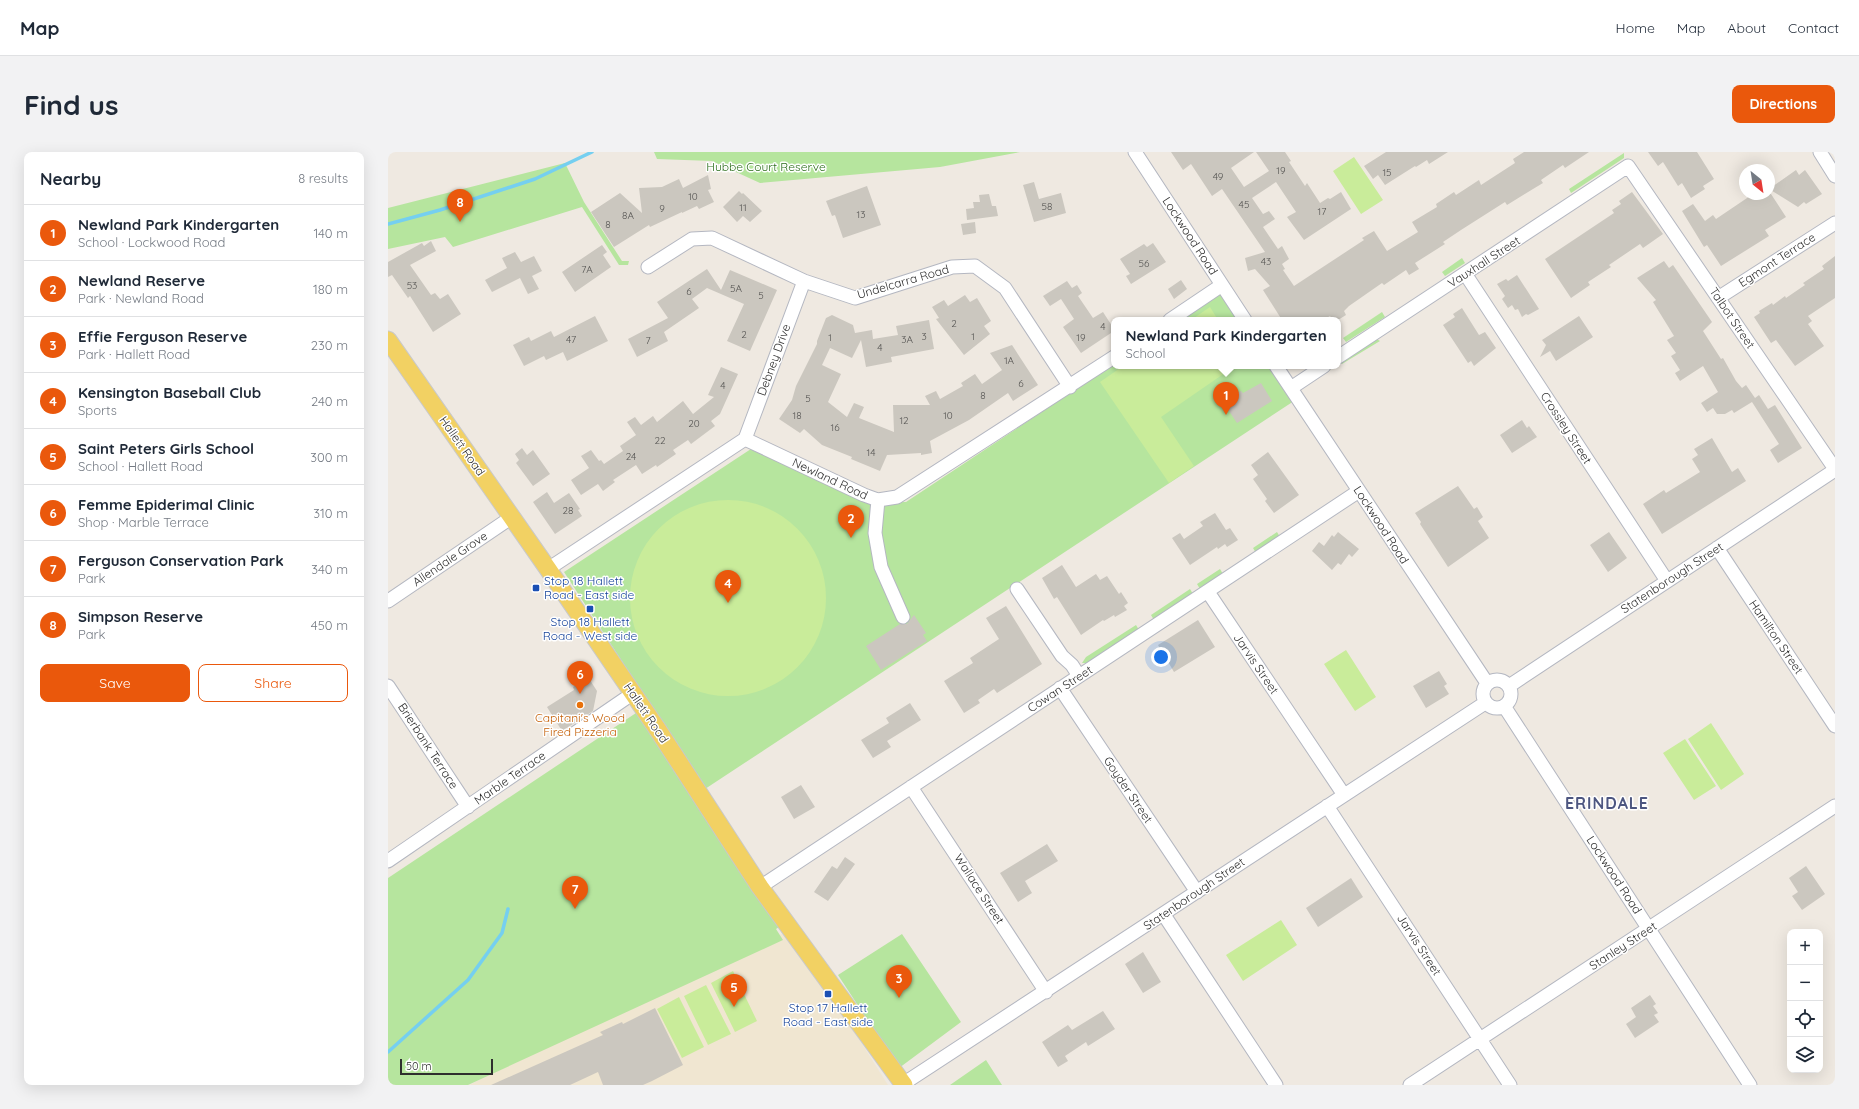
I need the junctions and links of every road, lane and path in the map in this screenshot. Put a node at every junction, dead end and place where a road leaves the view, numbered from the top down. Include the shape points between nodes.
1 (1135, 152) edge
2 (1820, 152) edge
3 (1628, 166) joint
4 (1835, 176) edge
5 (1835, 223) edge
6 (648, 267) dead end
7 (1466, 275) junction
8 (804, 281) junction
9 (1222, 285) junction
10 (1718, 298) junction
11 (1174, 317) edge
12 (1243, 317) edge
13 (388, 340) edge
14 (1341, 355) edge
15 (1111, 359) edge
16 (1278, 369) edge
17 (1320, 369) edge
18 (1070, 387) junction
19 (1291, 388) junction
20 (745, 439) junction
21 (1835, 470) edge
22 (1359, 491) junction
23 (878, 500) junction
24 (512, 517) junction
25 (1717, 548) junction
26 (548, 569) junction
27 (1668, 581) junction
28 (1017, 589) dead end
29 (1208, 592) junction
30 (388, 601) edge
31 (903, 617) dead end
32 (1079, 676) junction
33 (1487, 683) junction
34 (388, 686) edge
35 (1509, 686) junction
36 (1060, 688) junction
37 (632, 694) junction
38 (1485, 703) junction
39 (1504, 706) junction
40 (1835, 726) edge
41 (911, 787) junction
42 (1344, 795) junction
43 (1327, 806) junction
44 (1835, 806) edge
45 (468, 807) junction
46 (388, 861) edge
47 (760, 887) junction
48 (1197, 892) junction
49 (1164, 914) junction
50 (1649, 929) junction
51 (1046, 992) junction
52 (1480, 1038) junction
53 (903, 1084) edge
54 (1276, 1085) edge
55 (1410, 1085) edge
56 (1510, 1085) edge
57 (1750, 1085) edge

1 - 9 street, Lockwood Road
2 - 4 street
3 - 7 street, Vauxhall Street
3 - 10 street, Talbot Street
5 - 10 street, Egmont Terrace
6 - 8 street, Undelcarra Road via 692,240 712,238
7 - 14 street, Vauxhall Street
7 - 27 street, Crossley Street
8 - 18 street, Undelcarra Road via 855,298 952,268 975,266 1005,288
8 - 20 street, Debney Drive
9 - 11 street
9 - 12 street, Lockwood Road
10 - 21 street, Talbot Street
13 - 24 main road, Hallett Road
15 - 18 street, Newland Road
16 - 19 street, Lockwood Road
17 - 19 street
18 - 23 street, Newland Road via 912,489 897,497
19 - 22 street, Lockwood Road
20 - 23 street, Newland Road
20 - 26 street
21 - 25 street, Statenborough Street
22 - 29 street, Cowan Street
22 - 33 street, Lockwood Road
23 - 31 street via 875,533 880,567
24 - 26 main road, Hallett Road
24 - 30 street, Allendale Grove
25 - 27 street, Statenborough Street
25 - 40 street, Hamilton Street
26 - 37 main road, Hallett Road
27 - 35 street, Statenborough Street
28 - 32 street via 1062,656
29 - 32 street, Cowan Street
29 - 42 street, Jarvis Street
32 - 36 street, Cowan Street
33 - 35 street via 1498,680
33 - 38 street via 1482,695
34 - 45 street, Brierbank Terrace
35 - 39 street via 1510,699
36 - 41 street, Cowan Street
36 - 48 street, Goyder Street
37 - 45 street, Marble Terrace
37 - 47 main road, Hallett Road
38 - 39 street via 1496,708
38 - 42 street, Statenborough Street
39 - 50 street, Lockwood Road
41 - 47 street, Cowan Street
41 - 51 street, Wallace Street
42 - 43 street, Statenborough Street
43 - 48 street, Statenborough Street
43 - 52 street, Jarvis Street
44 - 50 street, Stanley Street
45 - 46 street, Marble Terrace
47 - 53 main road, Hallett Road
48 - 49 street, Statenborough Street
49 - 51 street, Statenborough Street
49 - 54 street
50 - 52 street, Stanley Street
50 - 57 street, Lockwood Road
51 - 53 street, Statenborough Street
52 - 55 street, Stanley Street
52 - 56 street, Jarvis Street

